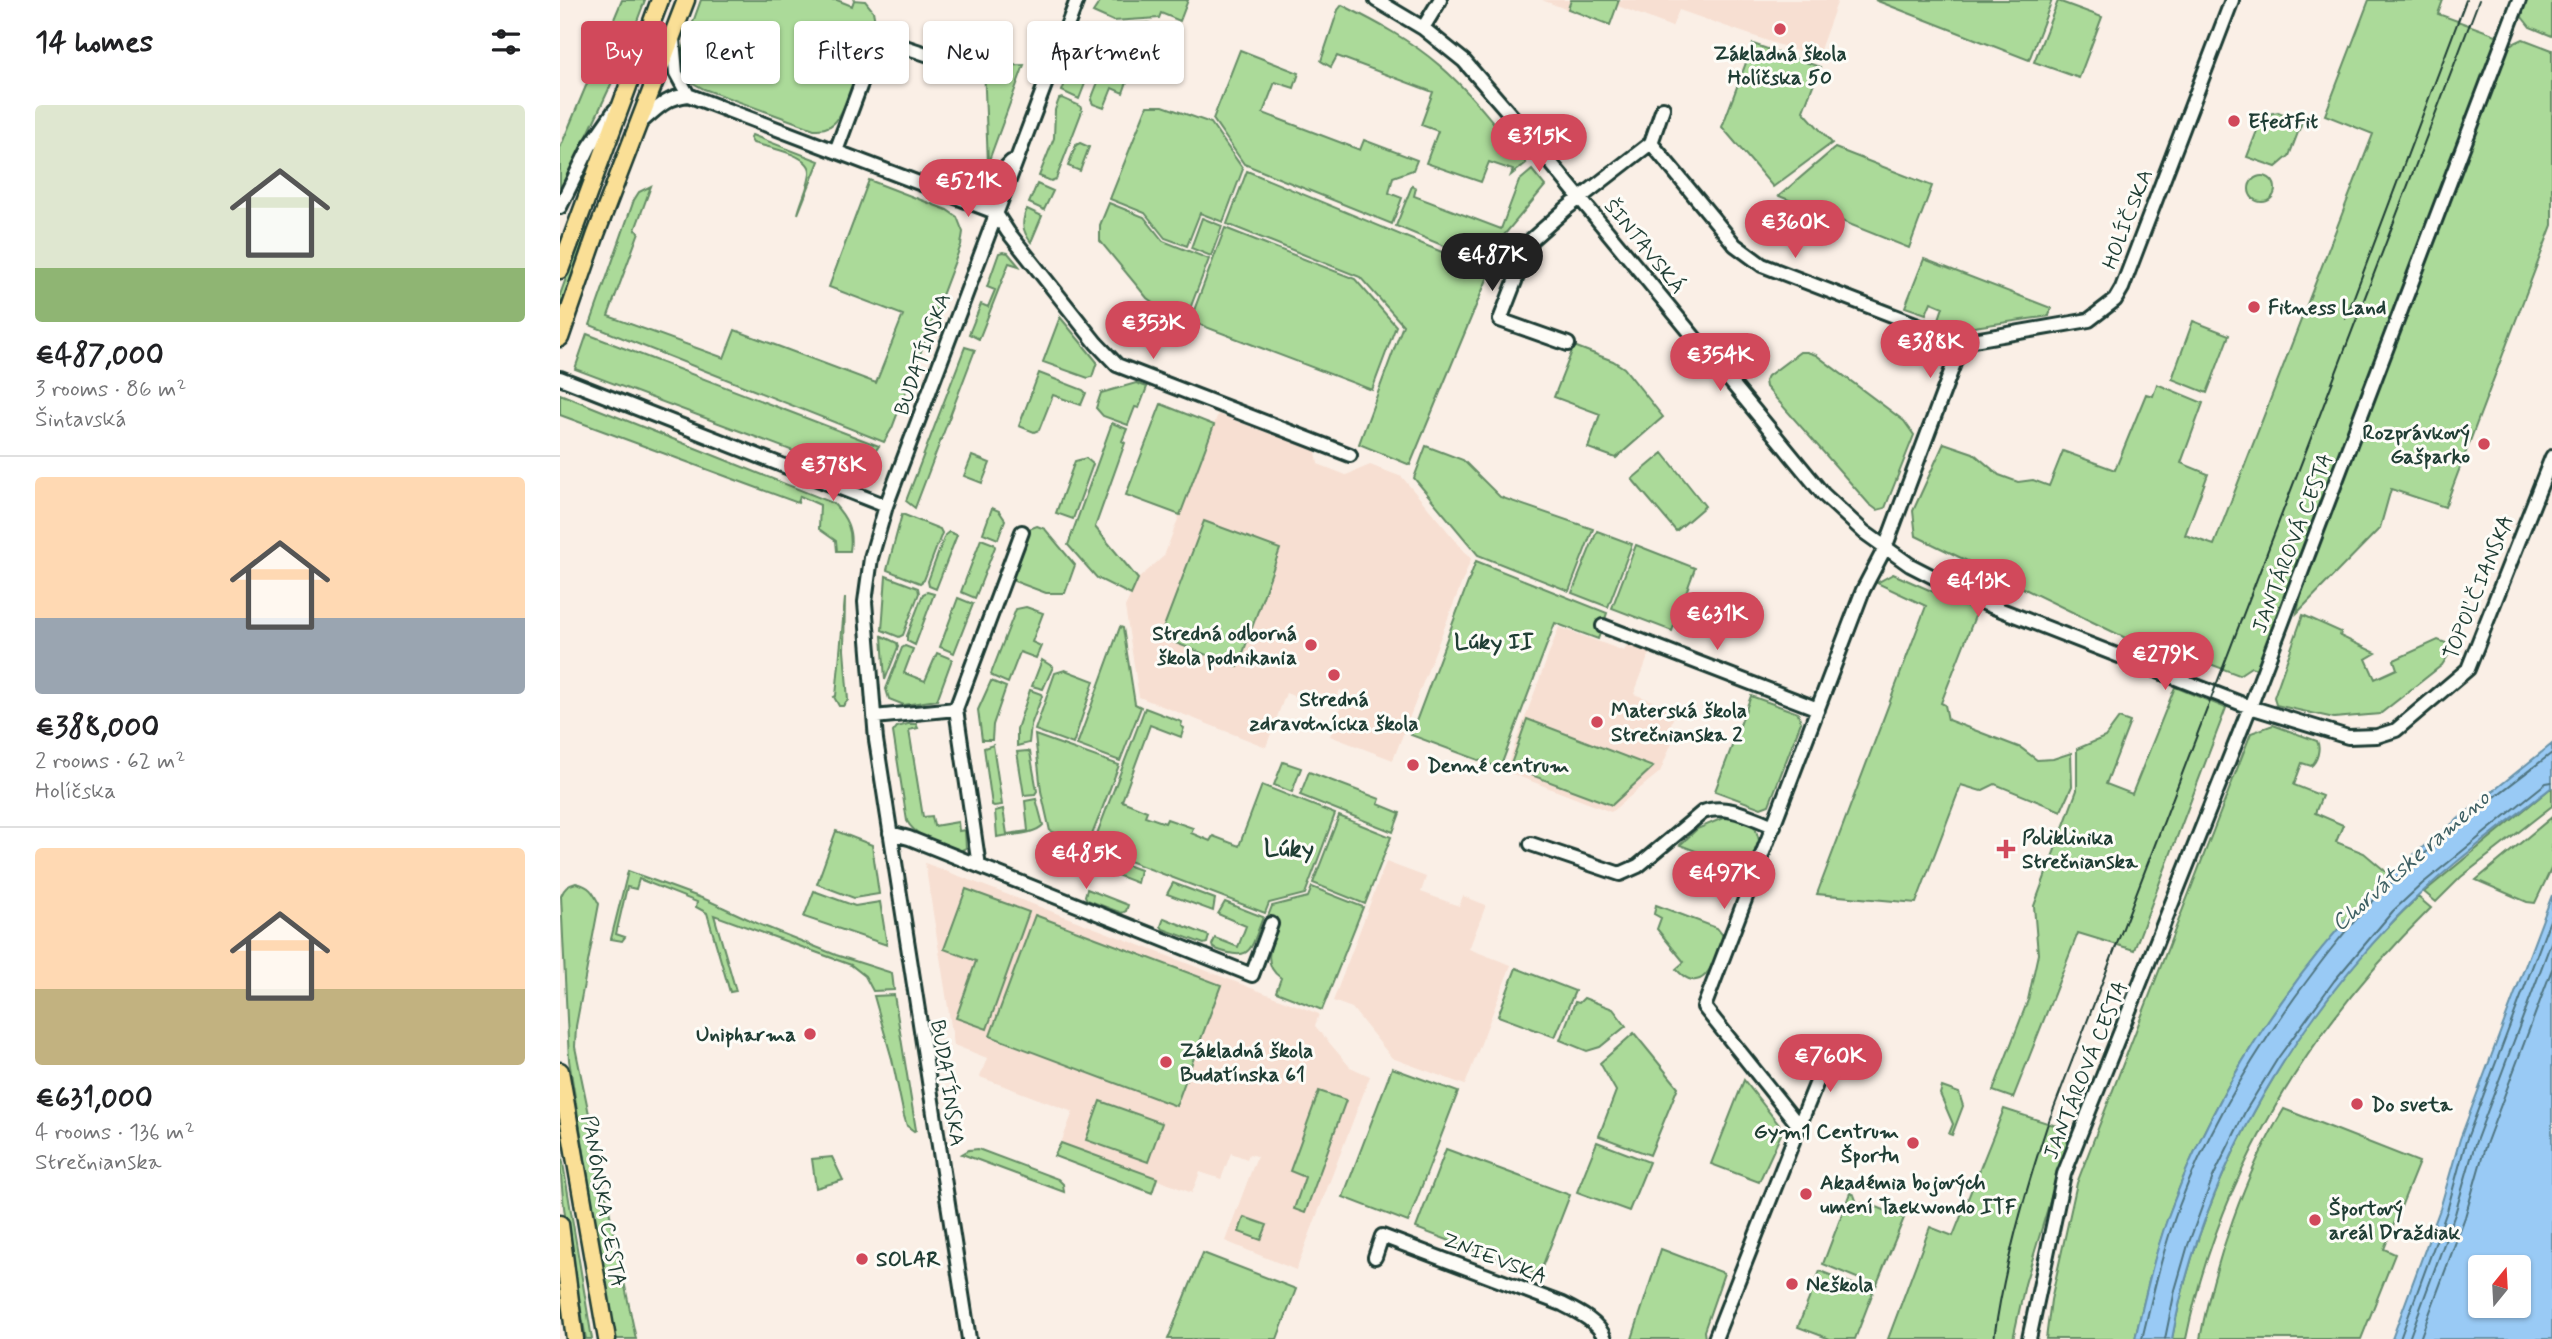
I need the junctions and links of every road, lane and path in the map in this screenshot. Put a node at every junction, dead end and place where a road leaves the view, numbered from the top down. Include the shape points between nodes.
1 (660, 0) edge
2 (686, 0) edge
3 (1376, 0) edge
4 (1440, 0) edge
5 (2232, 0) edge
6 (2519, 0) edge
7 (1077, 1) edge
8 (1423, 27) junction
9 (673, 35) junction
10 (923, 53) edge
11 (688, 95) junction
12 (621, 101) junction
13 (1663, 108) dead end
14 (638, 124) junction
15 (1651, 143) junction
16 (836, 151) junction
17 (1016, 157) junction
18 (952, 196) junction
19 (1580, 198) junction
20 (560, 207) edge
21 (995, 212) junction
22 (560, 270) edge
23 (560, 338) edge
24 (1962, 342) junction
25 (1568, 344) dead end
26 (560, 378) edge
27 (1350, 455) dead end
28 (2552, 457) edge
29 (2546, 491) edge
30 (886, 506) junction
31 (1022, 532) dead end
32 (1885, 548) junction
33 (1603, 626) dead end
34 (2250, 707) junction
35 (956, 709) junction
36 (1818, 709) junction
37 (874, 717) junction
38 (1774, 826) junction
39 (890, 834) junction
40 (1531, 844) dead end
41 (979, 866) junction
42 (1271, 924) dead end
43 (1830, 1050) dead end
44 (560, 1071) edge
45 (1799, 1126) junction
46 (560, 1224) edge
47 (1375, 1257) dead end
48 (575, 1339) edge
49 (607, 1339) edge
50 (969, 1339) edge
51 (1605, 1339) edge
52 (1715, 1339) edge
53 (2029, 1339) edge

1 - 12 main road
2 - 9 main road
3 - 8 street, ŠINTAVSKÁ
4 - 8 street
5 - 24 street, HOLÍČSKA via 2115,300 2089,320
6 - 34 street, JANTÁROVÁ CESTA
7 - 17 street, BUDATÍNSKA
8 - 19 street, ŠINTAVSKÁ via 1464,61
9 - 11 street via 676,73
9 - 14 main road
10 - 16 street via 878,38
11 - 14 street via 661,103
11 - 16 street
12 - 20 street via 590,146
12 - 22 main road
13 - 15 street
14 - 23 main road
15 - 19 street
15 - 24 street via 1735,245 1762,265
16 - 18 street
17 - 18 street via 991,180
17 - 21 street, BUDATÍNSKA
18 - 21 street
19 - 25 street via 1531,240 1500,320
19 - 32 street, ŠINTAVSKÁ via 1823,494
21 - 27 street via 1117,365
21 - 30 street, BUDATÍNSKA
24 - 32 street
26 - 30 street
28 - 29 street, TOPOĽČIANSKA
29 - 34 street, TOPOĽČIANSKA via 2508,567 2468,669 2396,730 2348,737
30 - 37 street, BUDATÍNSKA via 865,593
31 - 35 street
32 - 34 street, ŠINTAVSKÁ via 1986,604
32 - 36 street via 1863,590
33 - 36 street
34 - 53 street, JANTÁROVÁ CESTA via 2064,1174
35 - 37 street
35 - 41 street
36 - 38 street
37 - 39 street, BUDATÍNSKA
38 - 40 street via 1713,808 1620,874
38 - 45 street via 1704,1007
39 - 41 street
39 - 50 street, BUDATÍNSKA
41 - 42 street via 1252,975
43 - 45 street
44 - 49 main road, PANÓNSKA CESTA
45 - 52 street
46 - 48 main road
47 - 51 street, ZNIEVSKA via 1382,1236 1562,1304 1602,1330

